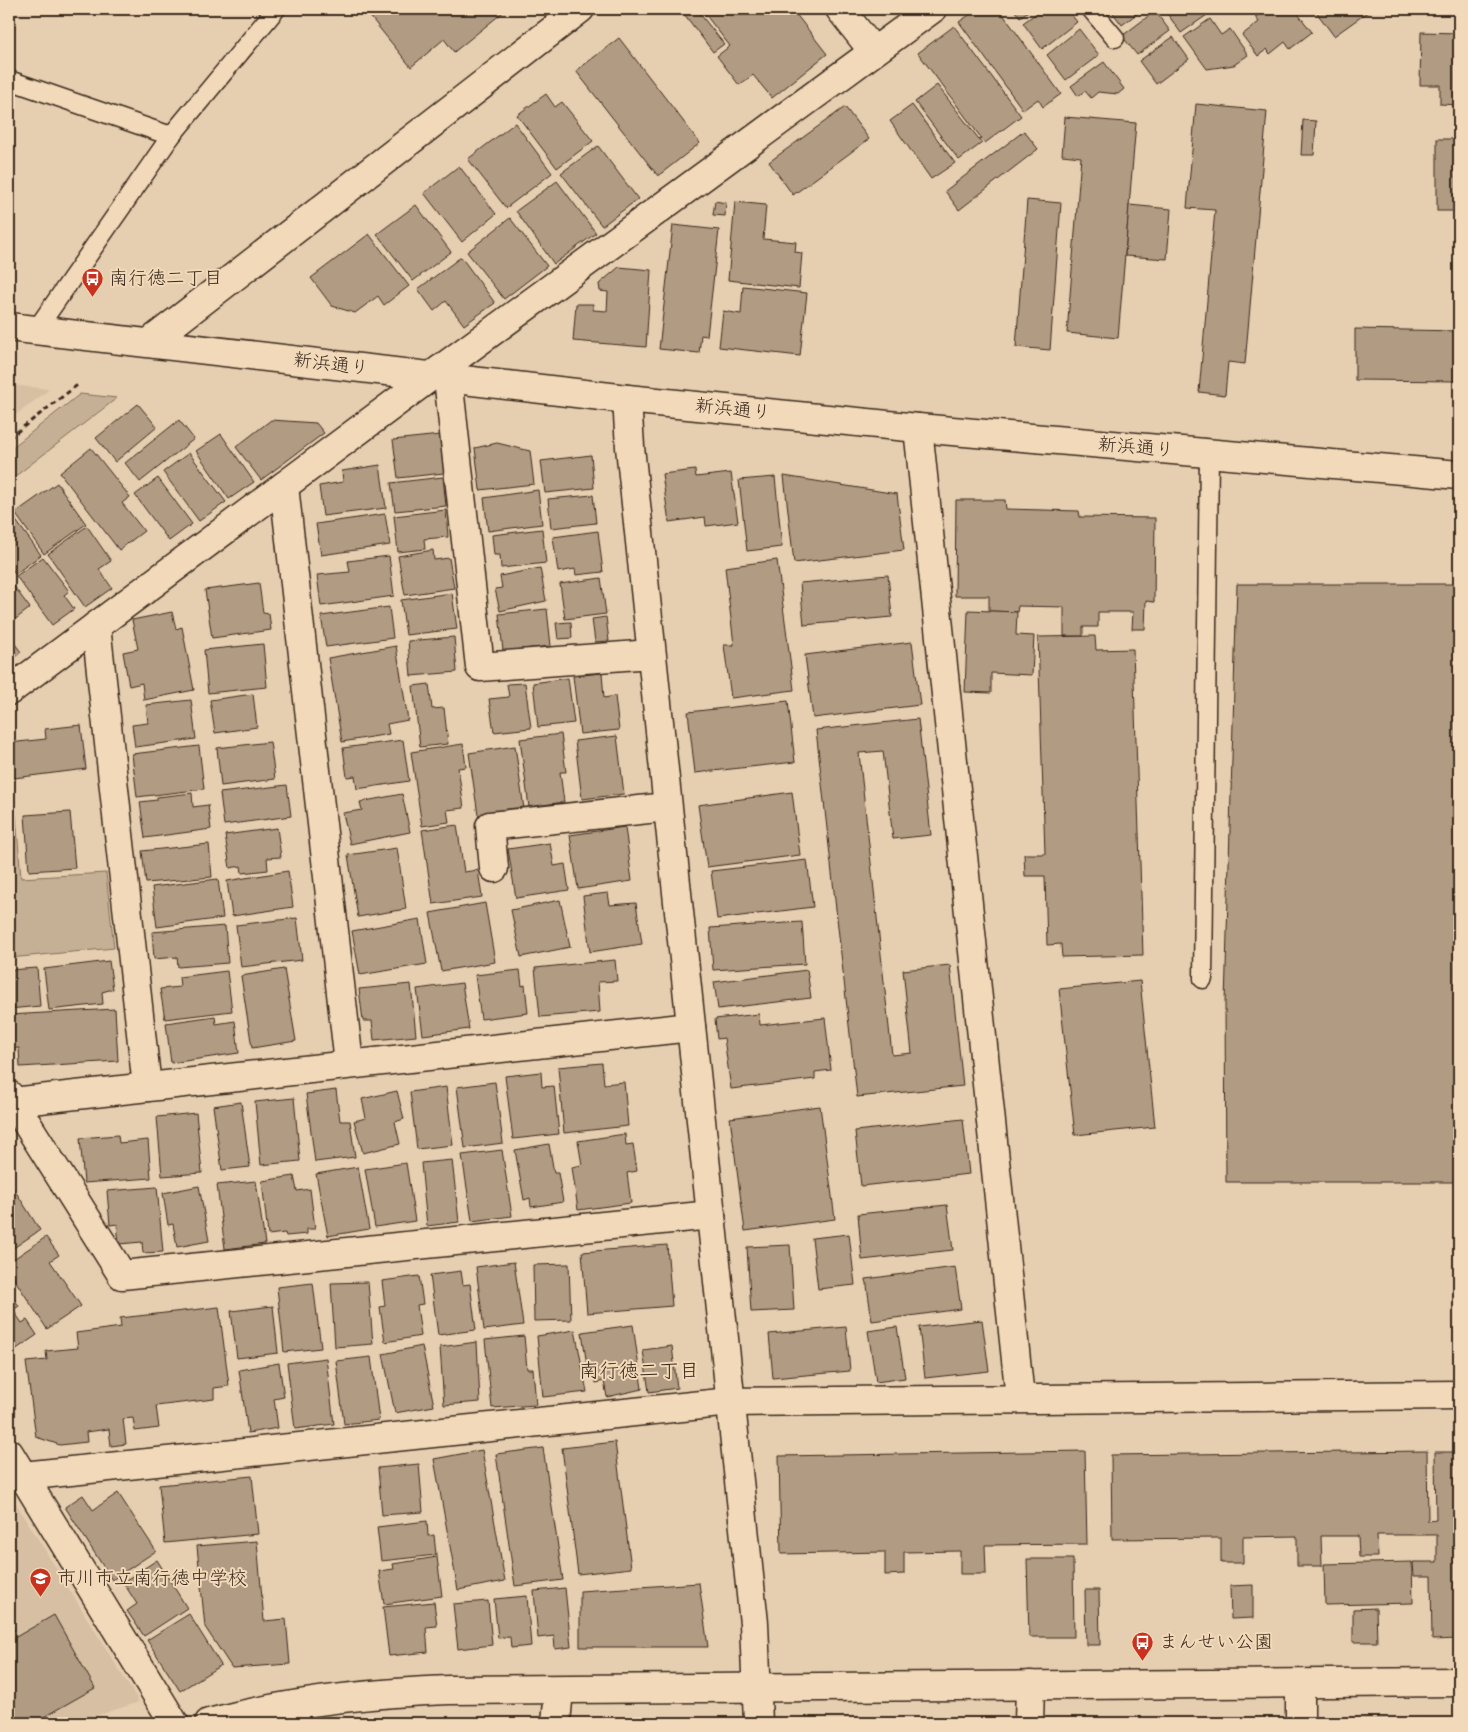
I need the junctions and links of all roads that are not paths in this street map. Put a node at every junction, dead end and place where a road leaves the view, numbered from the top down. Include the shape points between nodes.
1 (276, 9) edge
2 (580, 9) edge
3 (840, 9) edge
4 (932, 9) edge
5 (1092, 9) edge
6 (1114, 38) dead end
7 (873, 51) junction
8 (9, 80) edge
9 (171, 136) junction
10 (9, 327) edge
11 (36, 330) junction
12 (150, 342) junction
13 (439, 378) junction
14 (626, 399) junction
15 (918, 428) junction
16 (1209, 453) junction
17 (1459, 475) edge
18 (284, 486) junction
19 (96, 626) junction
20 (651, 654) junction
21 (9, 691) edge
22 (667, 807) junction
23 (494, 868) dead end
24 (1203, 979) dead end
25 (691, 1026) junction
26 (349, 1064) junction
27 (147, 1087) junction
28 (11, 1099) edge
29 (711, 1215) junction
30 (1459, 1395) edge
31 (1020, 1398) junction
32 (730, 1402) junction
33 (9, 1453) edge
34 (23, 1476) junction
35 (1459, 1682) edge
36 (1300, 1684) junction
37 (1030, 1685) junction
38 (757, 1687) junction
39 (559, 1690) junction
40 (174, 1723) edge
41 (208, 1723) edge
42 (556, 1723) edge
43 (758, 1723) edge
44 (1029, 1723) edge
45 (1300, 1723) edge

1 - 9 lane
2 - 12 street
3 - 7 street
4 - 7 street
5 - 6 lane
7 - 13 street
8 - 9 lane
9 - 11 lane
10 - 11 street, 新浜通り
11 - 12 street, 新浜通り
12 - 13 street, 新浜通り
13 - 14 street, 新浜通り
13 - 18 street
13 - 20 street via 480,667
14 - 15 street, 新浜通り
14 - 20 street
15 - 16 street, 新浜通り
15 - 31 street
16 - 17 street, 新浜通り
16 - 24 lane
18 - 19 street
18 - 26 street
19 - 21 street
19 - 27 street
20 - 22 street
22 - 23 street via 490,826
22 - 25 street
25 - 26 street
25 - 29 street
26 - 27 street
27 - 28 street
28 - 29 street via 122,1275
29 - 32 street
30 - 31 street
31 - 32 street
32 - 34 street
32 - 38 street via 754,1623
33 - 34 street
34 - 40 street
35 - 36 street
36 - 37 street
36 - 45 street
37 - 38 street
37 - 44 street
38 - 39 street
38 - 43 street
39 - 41 street via 389,1693 306,1702
39 - 42 street

